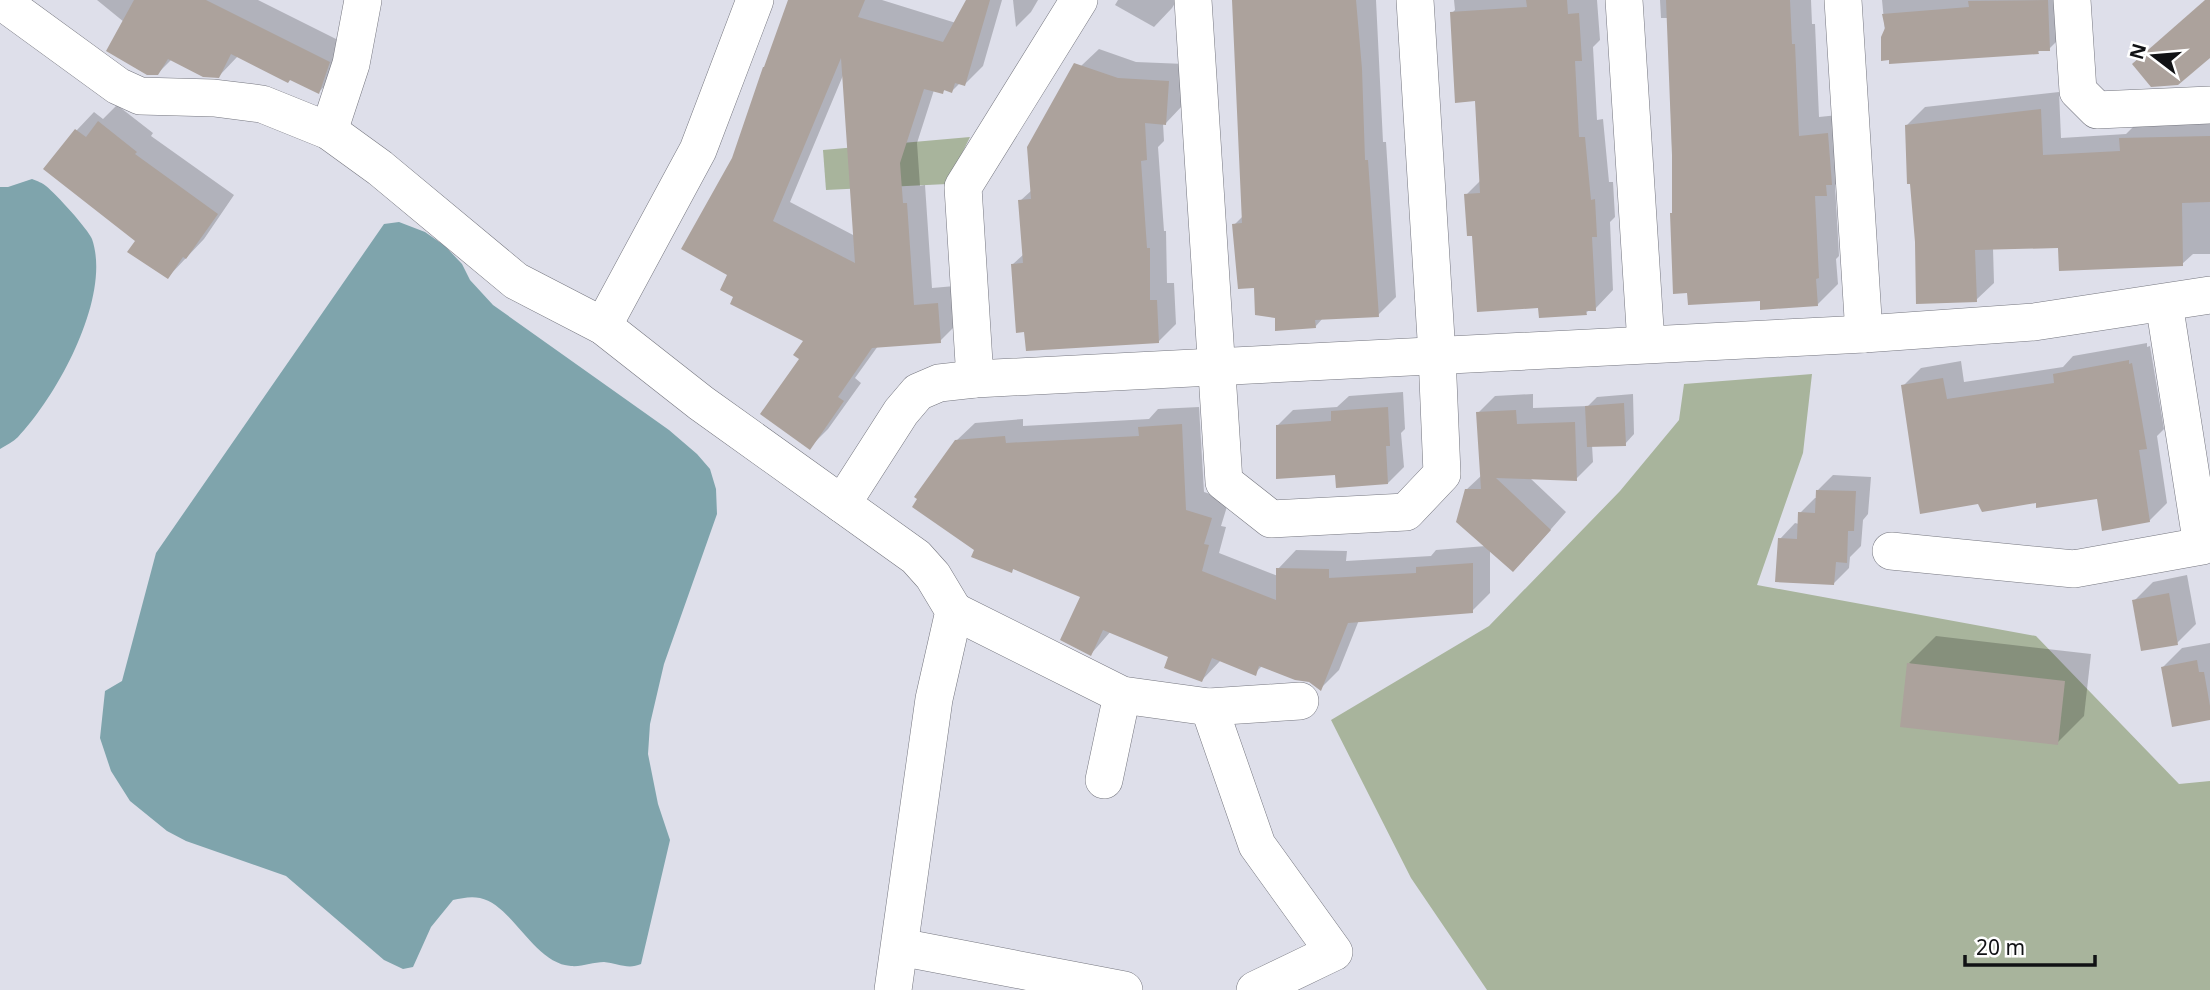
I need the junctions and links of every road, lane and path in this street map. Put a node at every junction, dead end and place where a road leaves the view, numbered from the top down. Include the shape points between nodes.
1 (0, 0) edge
2 (363, 0) edge
3 (755, 0) edge
4 (1079, 0) edge
5 (1193, 0) edge
6 (1415, 0) edge
7 (1625, 0) edge
8 (1843, 0) edge
9 (2072, 0) edge
10 (2210, 105) edge
11 (328, 131) junction
12 (2210, 295) edge
13 (2164, 303) junction
14 (603, 326) junction
15 (1864, 334) junction
16 (1646, 344) junction
17 (1437, 355) junction
18 (1216, 368) junction
19 (975, 379) junction
20 (842, 504) junction
21 (1891, 551) dead end
22 (954, 611) junction
23 (1122, 695) junction
24 (1300, 701) dead end
25 (1209, 707) junction
26 (1104, 780) dead end
27 (900, 947) junction
28 (893, 990) edge
29 (1124, 990) edge
30 (1255, 990) edge

1 - 11 street via 118,86 140,96 262,104
2 - 11 street via 351,64
3 - 14 street via 698,150
4 - 19 street via 963,187
5 - 18 street
6 - 17 street
7 - 16 street
8 - 15 street
9 - 10 street via 2078,91 2097,110
11 - 14 street via 380,168 516,281
12 - 13 street
13 - 15 street via 2034,322
13 - 21 street via 2202,546 2074,569
14 - 20 street
15 - 16 street
16 - 17 street
17 - 18 street
17 - 18 street via 1441,474 1406,512 1271,519 1224,482
18 - 19 street
19 - 20 street via 939,383 918,392
20 - 22 street via 916,557
22 - 23 street
22 - 27 street via 934,699
23 - 25 street
23 - 26 street
24 - 25 street
25 - 30 street via 1257,845 1334,952
27 - 28 street
27 - 29 street

